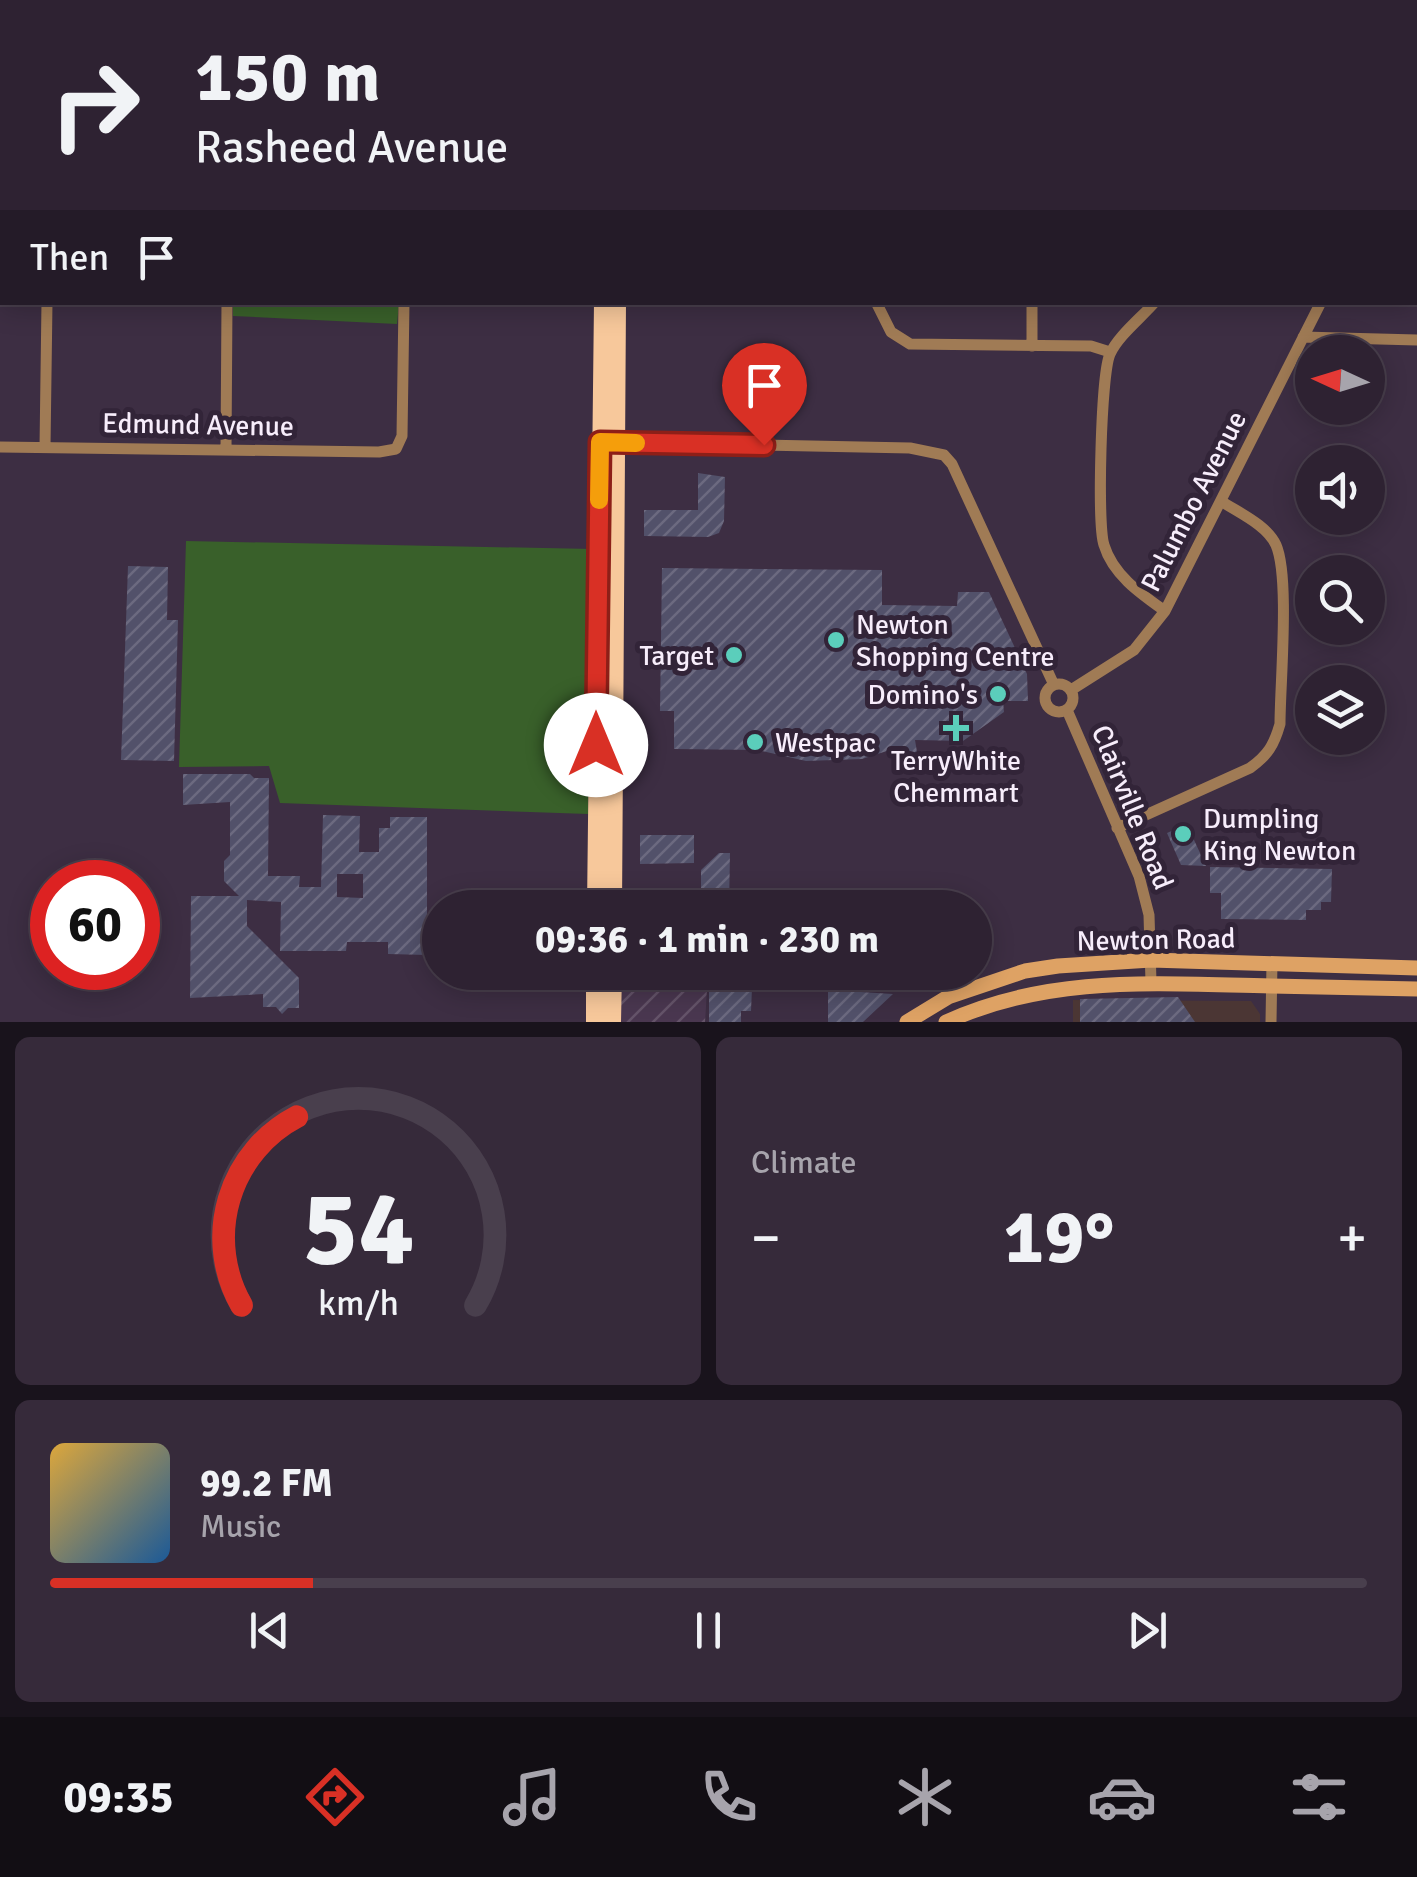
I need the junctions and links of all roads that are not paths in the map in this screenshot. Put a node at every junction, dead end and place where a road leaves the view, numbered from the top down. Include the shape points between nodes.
1 (47, 305) edge
2 (227, 305) edge
3 (404, 305) edge
4 (603, 305) edge
5 (617, 305) edge
6 (877, 305) edge
7 (1032, 305) edge
8 (1152, 305) edge
9 (1319, 305) edge
10 (1304, 335) edge
11 (1385, 339) edge
12 (1417, 340) edge
13 (1032, 346) junction
14 (1110, 352) junction
15 (1295, 353) edge
16 (608, 442) junction
17 (0, 447) edge
18 (45, 447) junction
19 (226, 449) junction
20 (1221, 501) junction
21 (1165, 611) junction
22 (1054, 684) junction
23 (1072, 690) junction
24 (597, 707) junction
25 (1067, 710) junction
26 (615, 721) junction
27 (614, 820) junction
28 (1117, 828) junction
29 (596, 841) junction
30 (596, 890) edge
31 (613, 890) edge
32 (1151, 960) junction
33 (1272, 962) junction
34 (1417, 968) edge
35 (1151, 982) junction
36 (1272, 986) junction
37 (1417, 989) edge
38 (595, 990) edge
39 (612, 990) edge
40 (594, 1022) edge
41 (612, 1022) edge
42 (908, 1022) edge
43 (946, 1022) edge
44 (1271, 1022) edge

1 - 18 street
2 - 19 street
3 - 19 street, Edmund Avenue via 402,436 396,449
4 - 16 main road
5 - 16 main road
6 - 13 street via 900,340
7 - 13 street
8 - 14 street
9 - 10 street, Palumbo Avenue
11 - 12 street
13 - 14 street
14 - 21 street via 1104,379 1103,544 1126,581
15 - 20 street, Palumbo Avenue
16 - 22 street via 910,448 944,455
16 - 24 main road
16 - 26 main road
17 - 18 street, Edmund Avenue
18 - 19 street, Edmund Avenue
20 - 21 street, Palumbo Avenue
20 - 28 street via 1266,532 1281,569 1280,724 1274,744 1250,768
21 - 23 street, Palumbo Avenue via 1134,650
22 - 23 street
22 - 25 street via 1046,703 1053,711
23 - 25 street
24 - 26 main road
24 - 29 main road
25 - 28 street, Clairville Road
26 - 27 main road
27 - 29 main road
27 - 31 main road
28 - 32 street, Clairville Road via 1145,898
29 - 30 main road
32 - 33 main road, Newton Road
32 - 35 street, Clairville Road
32 - 42 main road, Newton Road via 1025,971 948,997
33 - 34 main road, Newton Road
33 - 36 street
35 - 36 main road, Newton Road
35 - 43 main road, Newton Road via 1044,990
36 - 37 main road, Newton Road
36 - 44 street
38 - 40 main road
39 - 41 main road

